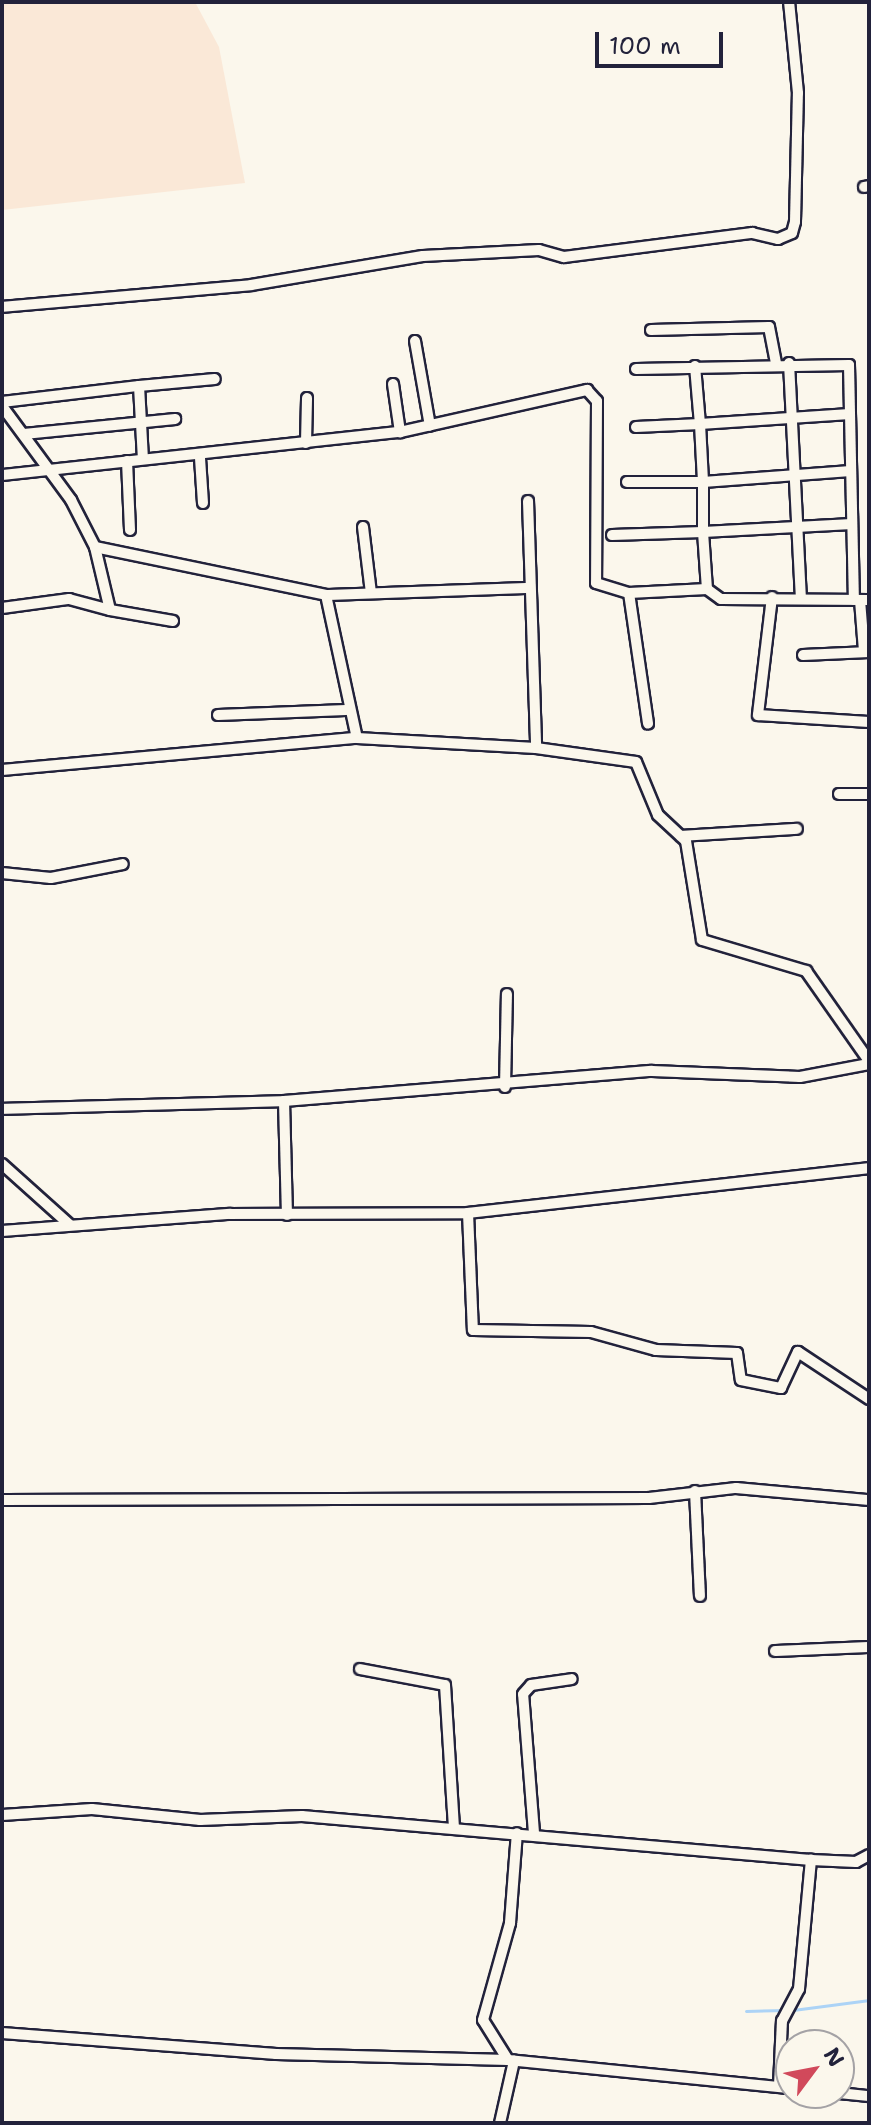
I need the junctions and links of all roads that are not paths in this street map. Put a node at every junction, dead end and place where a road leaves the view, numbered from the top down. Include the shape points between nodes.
1 (789, 2) edge
2 (2, 307) edge
3 (651, 330) dead end
4 (415, 341) dead end
5 (776, 363) junction
6 (789, 363) junction
7 (695, 366) junction
8 (636, 369) dead end
9 (215, 379) dead end
10 (393, 384) dead end
11 (139, 386) junction
12 (307, 398) dead end
13 (2, 404) edge
14 (850, 414) junction
15 (175, 419) dead end
16 (792, 419) junction
17 (141, 422) junction
18 (700, 424) junction
19 (430, 426) junction
20 (636, 427) dead end
21 (400, 432) junction
22 (24, 434) junction
23 (306, 443) junction
24 (200, 458) junction
25 (143, 459) junction
26 (127, 461) junction
27 (48, 469) junction
28 (851, 471) junction
29 (2, 475) edge
30 (793, 475) junction
31 (627, 482) dead end
32 (703, 482) junction
33 (528, 501) dead end
34 (203, 503) dead end
35 (852, 524) junction
36 (363, 527) dead end
37 (797, 527) junction
38 (130, 530) dead end
39 (703, 532) junction
40 (612, 535) dead end
41 (95, 547) junction
42 (528, 588) junction
43 (707, 589) junction
44 (371, 593) junction
45 (629, 593) junction
46 (326, 595) junction
47 (772, 597) junction
48 (801, 597) junction
49 (861, 600) edge
50 (2, 608) edge
51 (110, 610) junction
52 (173, 621) dead end
53 (866, 652) edge
54 (803, 655) dead end
55 (346, 710) junction
56 (218, 715) dead end
57 (869, 722) edge
58 (648, 724) dead end
59 (357, 738) junction
60 (536, 748) junction
61 (2, 770) edge
62 (839, 794) dead end
63 (869, 794) edge
64 (797, 829) dead end
65 (681, 836) junction
66 (123, 864) dead end
67 (2, 873) edge
68 (507, 994) dead end
69 (869, 1063) edge
70 (505, 1087) junction
71 (284, 1101) junction
72 (2, 1109) edge
73 (2, 1164) edge
74 (869, 1168) edge
75 (468, 1213) junction
76 (287, 1215) junction
77 (70, 1225) junction
78 (2, 1231) edge
79 (869, 1399) edge
80 (695, 1491) junction
81 (2, 1500) edge
82 (869, 1500) edge
83 (700, 1596) dead end
84 (869, 1647) edge
85 (775, 1651) dead end
86 (360, 1669) dead end
87 (572, 1679) dead end
88 (2, 1815) edge
89 (454, 1828) junction
90 (517, 1833) junction
91 (534, 1833) junction
92 (869, 1855) edge
93 (811, 1860) junction
94 (784, 2029) edge
95 (2, 2033) edge
96 (511, 2060) junction
97 (775, 2086) edge
98 (500, 2123) edge

1 - 2 street via 798,93 795,222 792,233 778,239 752,233 564,257 539,250 449,254 251,285
3 - 5 street via 769,327
4 - 19 street
5 - 6 street
5 - 7 street
6 - 14 street via 846,362
6 - 16 street
7 - 8 street
7 - 18 street
9 - 11 street
10 - 21 street
11 - 13 street
11 - 17 street
12 - 23 street
13 - 22 street
14 - 16 street
14 - 28 street
15 - 17 street
16 - 18 street
16 - 30 street
17 - 22 street
17 - 25 street
18 - 20 street
18 - 32 street
19 - 21 street
19 - 45 street via 546,397 594,394 594,576 603,591
21 - 23 street
22 - 27 street
23 - 24 street
24 - 25 street
24 - 34 street
25 - 26 street
26 - 27 street
26 - 38 street
27 - 29 street
27 - 41 street
28 - 30 street
28 - 35 street
30 - 32 street
30 - 37 street
31 - 32 street
32 - 39 street
33 - 42 street
35 - 37 street
35 - 49 street
36 - 44 street
37 - 39 street
37 - 48 street
39 - 40 street
39 - 43 street
41 - 46 street
41 - 51 street
42 - 44 street
42 - 60 street
43 - 45 street
43 - 47 street via 721,599
44 - 46 street
45 - 58 street
46 - 55 street
47 - 48 street
47 - 57 street via 758,715
48 - 49 street
49 - 53 street
50 - 51 street via 69,599
51 - 52 street
53 - 54 street
55 - 56 street
55 - 59 street
59 - 60 street
59 - 61 street
60 - 65 street via 636,762 651,803
62 - 63 street
64 - 65 street
65 - 69 street via 702,940 806,971
66 - 67 street via 51,878
68 - 70 street
69 - 70 street via 800,1077 652,1071
70 - 71 street
71 - 72 street
71 - 76 street
73 - 77 street
74 - 75 street
75 - 76 street
75 - 79 street via 473,1330 591,1332 656,1350 737,1353 741,1380 781,1388 798,1352
76 - 77 street
77 - 78 street
80 - 81 street via 649,1498
80 - 82 street via 768,1489
80 - 83 street
84 - 85 street
86 - 89 street via 445,1685
87 - 91 street via 531,1685 523,1694
88 - 89 street via 92,1809
89 - 90 street
90 - 91 street
90 - 96 street via 510,1923 483,2020
91 - 93 street
92 - 93 street via 856,1862
93 - 94 street via 799,1989 785,2011
95 - 96 street via 276,2054
96 - 97 street
96 - 98 street

